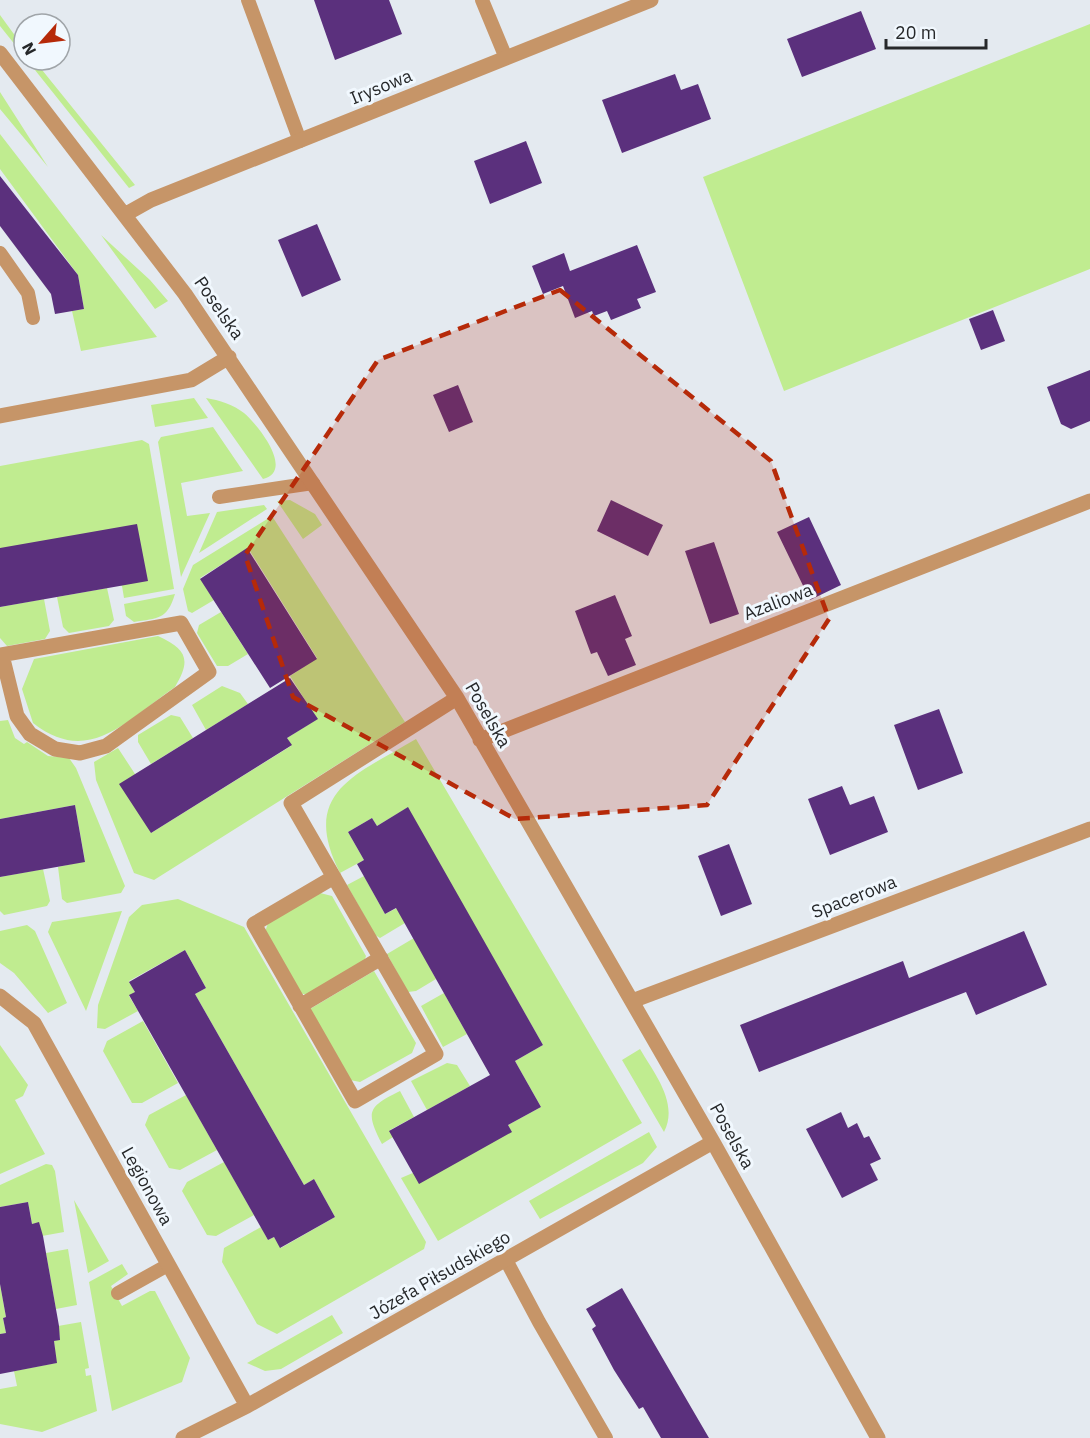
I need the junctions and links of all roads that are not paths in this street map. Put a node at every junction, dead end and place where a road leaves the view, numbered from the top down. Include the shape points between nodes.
1 (249, 0) edge
2 (482, 0) edge
3 (651, 0) edge
4 (0, 53) edge
5 (506, 58) junction
6 (300, 141) junction
7 (126, 214) junction
8 (0, 253) edge
9 (33, 318) dead end
10 (229, 357) junction
11 (0, 416) edge
12 (313, 483) junction
13 (219, 497) dead end
14 (1090, 501) edge
15 (1, 655) edge
16 (457, 698) junction
17 (480, 740) junction
18 (1090, 829) edge
19 (334, 877) junction
20 (381, 958) junction
21 (0, 996) edge
22 (632, 1001) junction
23 (300, 1006) junction
24 (713, 1142) junction
25 (506, 1260) junction
26 (168, 1265) junction
27 (118, 1293) dead end
28 (247, 1406) junction
29 (183, 1438) edge
30 (606, 1438) edge
31 (878, 1438) edge

1 - 6 lane
2 - 5 lane
3 - 5 street, Irysowa
4 - 7 street, Poselska
5 - 6 street, Irysowa
6 - 7 street, Irysowa via 151,200
7 - 10 street, Poselska
8 - 9 lane via 28,293
10 - 11 street via 191,380
10 - 12 street, Poselska
12 - 13 lane
12 - 16 street, Poselska
14 - 17 street, Azaliowa
15 - 15 street via 181,622 209,672 106,746 80,753 55,749 30,734 17,716
16 - 17 street, Poselska
16 - 19 street via 291,803
17 - 22 street, Poselska
18 - 22 street, Spacerowa
19 - 20 street
19 - 23 street via 254,924
20 - 23 street
20 - 23 street via 436,1054 356,1101
21 - 26 street, Legionowa via 33,1023
22 - 24 street, Poselska
24 - 25 street, Józefa Piłsudskiego
24 - 31 street, Poselska
25 - 28 street, Józefa Piłsudskiego
25 - 30 lane
26 - 27 lane
26 - 28 street, Legionowa
28 - 29 street, Józefa Piłsudskiego

